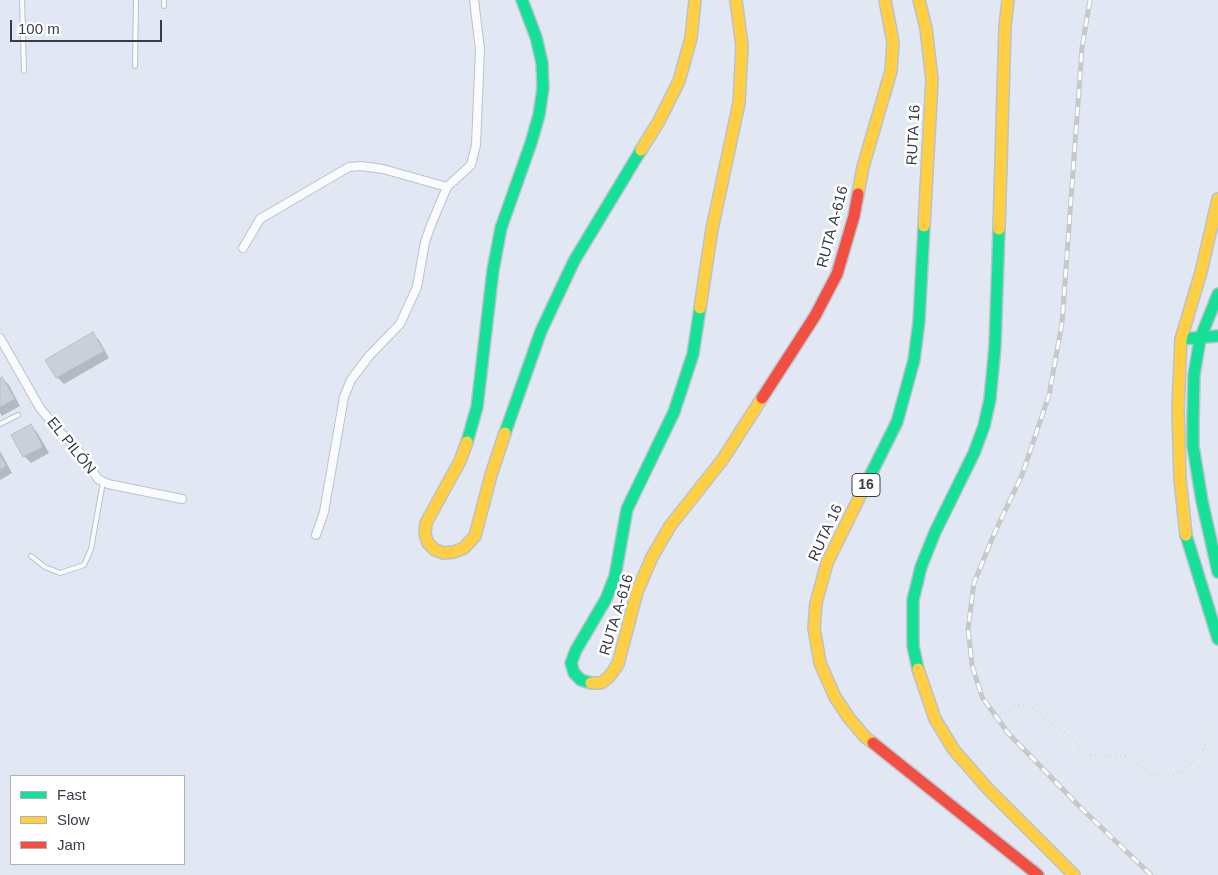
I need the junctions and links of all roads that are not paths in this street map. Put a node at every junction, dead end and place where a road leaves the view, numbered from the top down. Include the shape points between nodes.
1 (22, 0) edge
2 (136, 0) edge
3 (164, 0) edge
4 (474, 0) edge
5 (522, 0) edge
6 (695, 0) edge
7 (736, 0) edge
8 (885, 0) edge
9 (919, 0) edge
10 (1008, 0) edge
11 (164, 6) dead end
12 (135, 66) dead end
13 (24, 71) dead end
14 (448, 187) junction
15 (1218, 199) edge
16 (243, 248) dead end
17 (1218, 294) edge
18 (1218, 336) edge
19 (0, 338) edge
20 (1200, 338) junction
21 (1181, 339) junction
22 (1218, 341) edge
23 (18, 415) dead end
24 (0, 424) edge
25 (104, 482) junction
26 (182, 499) dead end
27 (316, 534) dead end
28 (31, 556) dead end
29 (1218, 572) edge
30 (1218, 639) edge
31 (1038, 875) edge
32 (1074, 875) edge

1 - 13 lane
2 - 12 lane
3 - 11 lane
4 - 14 street via 480,50 476,145 471,165
5 - 6 main road via 542,63 540,106 531,143 501,228 474,419 460,461 426,523 428,543 434,550 444,553 464,548 475,536 491,475 541,331 574,261 672,96 694,26
7 - 8 main road, RUTA A-616 via 742,46 739,103 712,229 692,354 674,412 627,509 614,576 606,599 571,663 574,673 592,684 601,683 609,677 618,664 637,592 670,526 723,459 815,316 837,274 890,70 893,42
9 - 31 main road, RUTA 16 / 16 via 932,80 914,360 894,429 827,563 816,603 815,640 822,668 835,697 865,736
10 - 32 main road via 995,346 990,399 974,453 921,567 914,600 913,646 928,702 954,750
14 - 16 street via 383,169 349,167 260,219
14 - 27 street via 425,242 417,287 400,324 369,356 351,380 344,397 324,512
15 - 21 main road
17 - 20 main road
18 - 20 main road
19 - 25 street, EL PILÓN via 40,408 78,450 98,479
20 - 21 main road
20 - 22 main road
20 - 29 main road via 1194,375 1194,446 1206,525
21 - 30 main road via 1179,454 1186,534
23 - 24 lane
25 - 26 street, EL PILÓN
25 - 28 lane via 91,549 84,565 60,573

